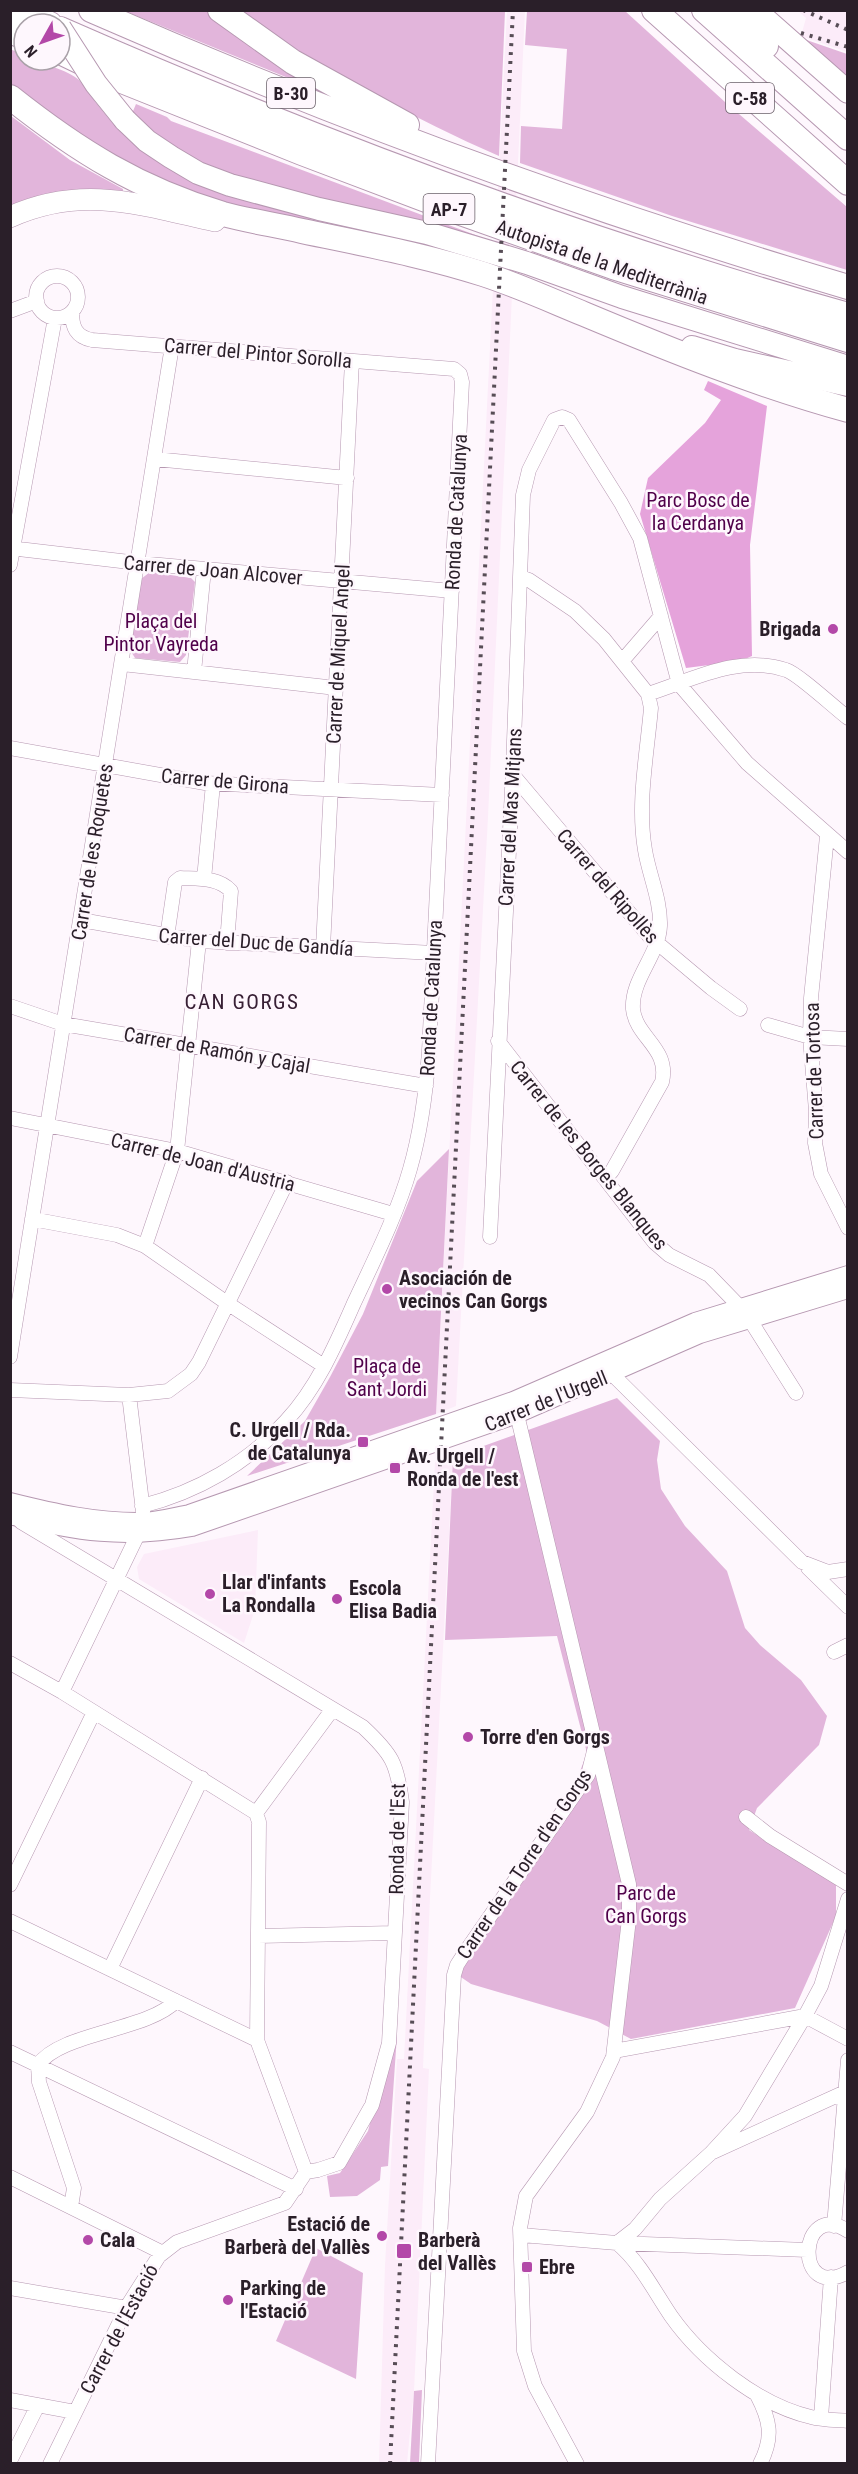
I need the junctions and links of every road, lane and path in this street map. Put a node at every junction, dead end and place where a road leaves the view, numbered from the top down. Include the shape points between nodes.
1 (91, 10) edge
2 (220, 10) edge
3 (654, 10) edge
4 (704, 10) edge
5 (730, 10) edge
6 (754, 10) edge
7 (72, 32) edge
8 (72, 47) edge
9 (72, 58) edge
10 (848, 92) edge
11 (10, 97) edge
12 (848, 120) edge
13 (848, 138) edge
14 (494, 170) junction
15 (848, 183) edge
16 (10, 217) edge
17 (347, 240) junction
18 (848, 287) edge
19 (535, 293) junction
20 (37, 301) junction
21 (10, 311) edge
22 (72, 312) junction
23 (848, 315) edge
24 (55, 318) junction
25 (848, 340) edge
26 (172, 346) junction
27 (352, 361) junction
28 (848, 367) edge
29 (460, 374) joint
30 (848, 386) edge
31 (848, 410) edge
32 (154, 459) junction
33 (347, 478) junction
34 (12, 548) edge
35 (138, 563) junction
36 (10, 565) edge
37 (204, 569) junction
38 (521, 577) junction
39 (342, 581) junction
40 (452, 591) junction
41 (661, 616) junction
42 (623, 660) junction
43 (122, 664) junction
44 (194, 672) junction
45 (679, 684) junction
46 (336, 688) junction
47 (648, 694) junction
48 (848, 718) edge
49 (10, 748) edge
50 (106, 765) junction
51 (513, 775) junction
52 (213, 784) junction
53 (331, 789) junction
54 (442, 795) junction
55 (827, 836) junction
56 (848, 852) edge
57 (204, 879) junction
58 (81, 920) junction
59 (167, 937) junction
60 (199, 941) junction
61 (656, 942) junction
62 (227, 943) junction
63 (323, 948) junction
64 (434, 953) junction
65 (10, 1006) edge
66 (740, 1009) dead end
67 (63, 1024) junction
68 (768, 1025) dead end
69 (810, 1037) junction
70 (848, 1039) edge
71 (498, 1041) junction
72 (188, 1045) junction
73 (426, 1086) junction
74 (10, 1118) edge
75 (47, 1125) junction
76 (177, 1151) junction
77 (606, 1178) junction
78 (287, 1182) junction
79 (393, 1214) junction
80 (32, 1219) junction
81 (848, 1228) edge
82 (490, 1237) dead end
83 (145, 1246) junction
84 (848, 1274) edge
85 (848, 1290) edge
86 (227, 1304) junction
87 (745, 1314) junction
88 (12, 1329) edge
89 (10, 1357) edge
90 (324, 1365) junction
91 (612, 1374) junction
92 (10, 1390) edge
93 (796, 1393) dead end
94 (129, 1395) junction
95 (515, 1408) junction
96 (11, 1511) edge
97 (141, 1522) junction
98 (802, 1562) junction
99 (848, 1569) edge
100 (115, 1578) junction
101 (848, 1607) edge
102 (848, 1645) edge
103 (834, 1652) dead end
104 (10, 1663) edge
105 (62, 1692) junction
106 (332, 1710) junction
107 (94, 1712) junction
108 (596, 1745) junction
109 (202, 1778) junction
110 (576, 1792) junction
111 (610, 1801) junction
112 (256, 1814) junction
113 (746, 1817) dead end
114 (848, 1884) edge
115 (10, 1885) edge
116 (848, 1899) edge
117 (10, 1921) edge
118 (394, 1933) junction
119 (258, 1936) junction
120 (110, 1969) junction
121 (176, 2001) junction
122 (805, 2016) junction
123 (848, 2039) edge
124 (257, 2040) junction
125 (614, 2051) junction
126 (10, 2052) edge
127 (848, 2060) edge
128 (38, 2065) junction
129 (845, 2092) junction
130 (711, 2153) junction
131 (306, 2172) junction
132 (10, 2177) edge
133 (296, 2189) junction
134 (71, 2207) junction
135 (841, 2229) edge
136 (522, 2235) junction
137 (616, 2242) junction
138 (807, 2250) junction
139 (163, 2253) junction
140 (848, 2272) edge
141 (831, 2277) junction
142 (10, 2288) edge
143 (127, 2308) junction
144 (757, 2395) junction
145 (10, 2400) edge
146 (38, 2405) junction
147 (75, 2412) junction
148 (821, 2418) junction
149 (848, 2421) edge
150 (10, 2461) edge
151 (50, 2463) edge
152 (428, 2463) edge
153 (577, 2463) edge
154 (760, 2463) edge

1 - 14 highway, B-30 via 209,61
2 - 14 highway via 335,87
3 - 15 highway, C-58
4 - 13 highway, C-58
5 - 12 highway
6 - 10 highway
7 - 23 highway, Autopista de la Mediterrània / AP-7 via 306,131 458,188 708,273
8 - 28 highway, bridge via 125,120 147,141 198,173 319,209 427,233
9 - 25 highway, Autopista de la Mediterrània / AP-7 via 302,153 518,234
11 - 17 highway via 82,152 149,187 224,214
14 - 18 highway, B-30 via 660,229
16 - 17 main road via 71,199 113,199 314,241
17 - 19 highway via 434,260
19 - 30 highway via 698,349
19 - 31 highway via 725,370
20 - 21 street
20 - 22 street via 41,283 59,276 75,285 77,304
20 - 24 street via 43,312
22 - 24 street
22 - 26 street, Carrer del Pintor Sorolla via 74,329 85,338
24 - 34 street
26 - 27 street, Carrer del Pintor Sorolla
26 - 32 street, Carrer de les Roquetes
27 - 29 street, Carrer del Pintor Sorolla via 454,369
27 - 33 street, Carrer de Miquel Angel
29 - 40 street, Ronda de Catalunya
32 - 33 street
32 - 35 street, Carrer de les Roquetes
33 - 39 street, Carrer de Miquel Angel
34 - 35 street, Carrer de Joan Alcover
34 - 36 street
35 - 37 street, Carrer de Joan Alcover
35 - 43 street, Carrer de les Roquetes
37 - 39 street, Carrer de Joan Alcover
37 - 44 street
38 - 41 street, Carrer del Mas Mitjans via 523,495 529,470 554,420 562,417 569,420 640,538
38 - 42 street via 575,611
38 - 51 street, Carrer del Mas Mitjans
39 - 40 street, Carrer de Joan Alcover
39 - 46 street, Carrer de Miquel Angel
40 - 54 street, Ronda de Catalunya
41 - 42 street
41 - 45 street
42 - 47 street
43 - 44 street
43 - 50 street, Carrer de les Roquetes
44 - 46 street
45 - 47 street
45 - 48 street via 752,664 788,670
45 - 55 street via 747,763
46 - 53 street, Carrer de Miquel Angel
47 - 61 street via 651,708 642,810 645,849 660,914
49 - 50 street, Carrer de Girona
50 - 52 street, Carrer de Girona
50 - 58 street, Carrer de les Roquetes
51 - 61 street, Carrer del Ripollès
51 - 71 street, Carrer del Mas Mitjans
52 - 53 street, Carrer de Girona
52 - 57 street
53 - 54 street, Carrer de Girona
53 - 63 street, Carrer de Miquel Angel
54 - 64 street, Ronda de Catalunya
55 - 56 street
55 - 69 street, Carrer de Tortosa
57 - 59 street via 180,878 175,882
57 - 62 street via 224,884 231,891
58 - 59 street, Carrer del Duc de Gandía
58 - 67 street, Carrer de les Roquetes
59 - 60 street, Carrer del Duc de Gandía
60 - 62 street, Carrer del Duc de Gandía
60 - 72 street
61 - 66 street, Carrer del Ripollès
61 - 77 street via 636,989 633,1007 635,1020 660,1054 664,1072 656,1093
62 - 63 street, Carrer del Duc de Gandía
63 - 64 street, Carrer del Duc de Gandía
64 - 73 street, Ronda de Catalunya
65 - 67 street, Carrer de Ramón y Cajal
67 - 72 street, Carrer de Ramón y Cajal
67 - 75 street, Carrer de les Roquetes
68 - 69 street
69 - 70 street
69 - 81 street, Carrer de Tortosa via 815,1143 821,1174
71 - 77 street, Carrer de les Borges Blanques
71 - 82 street, Carrer del Mas Mitjans
72 - 73 street, Carrer de Ramón y Cajal
72 - 76 street
73 - 79 street, Ronda de Catalunya via 410,1170
74 - 75 street, Carrer de Joan d'Austria
75 - 76 street, Carrer de Joan d'Austria
75 - 80 street, Carrer de les Roquetes
76 - 78 street, Carrer de Joan d'Austria
76 - 83 street
77 - 87 street, Carrer de les Borges Blanques via 661,1250 710,1275
78 - 79 street, Carrer de Joan d'Austria
78 - 86 street
79 - 90 street, Ronda de Catalunya
80 - 83 street via 117,1235
80 - 88 street, Carrer de les Roquetes
83 - 86 street
84 - 87 street, Carrer de l'Urgell
85 - 87 street, Carrer de l'Urgell
86 - 90 street
86 - 94 street via 191,1374 168,1391
87 - 91 street, Carrer de l'Urgell
87 - 93 street, Carrer de les Borges Blanques
87 - 95 street, Carrer de l'Urgell via 685,1325
88 - 89 street, Carrer de les Roquetes
90 - 97 street, Ronda de Catalunya via 297,1409 254,1451
91 - 95 street, Carrer de l'Urgell
91 - 98 street
92 - 94 street
94 - 97 street
95 - 97 street, Carrer de l'Urgell via 192,1528 156,1534
95 - 108 street, Carrer de la Torre d'en Gorgs
96 - 97 street, Ronda de l'Est via 52,1527 92,1533
96 - 100 street, Ronda de l'Est
97 - 100 street
98 - 99 street via 828,1572
98 - 101 street
100 - 105 street
100 - 106 street, Ronda de l'Est
102 - 103 street
104 - 105 street
105 - 107 street
106 - 112 street
106 - 118 street, Ronda de l'Est via 363,1727 384,1747 398,1771 402,1802
107 - 109 street
107 - 115 street
108 - 110 street, Carrer de la Torre d'en Gorgs via 588,1774
108 - 111 street
109 - 112 street
109 - 120 street
110 - 111 street via 592,1782
110 - 152 street, Carrer de la Torre d'en Gorgs via 466,1951 454,1975
111 - 125 street via 629,1884
112 - 119 street
113 - 114 street
116 - 122 street via 820,1986
117 - 120 street
118 - 119 street
118 - 131 street, Ronda de l'Est via 389,2043 372,2105 339,2163
119 - 124 street
120 - 121 street
121 - 124 street
121 - 128 street via 159,2012 55,2050
122 - 123 street
122 - 125 street
122 - 130 street via 745,2116
124 - 131 street
125 - 136 street via 587,2112 526,2196
126 - 128 street
127 - 129 street
128 - 133 street
128 - 134 street via 39,2082 74,2188
129 - 130 street
129 - 135 street
130 - 137 street via 660,2199 635,2229
131 - 133 street
132 - 134 street
133 - 139 street, Carrer de l'Estació via 285,2203 177,2242
134 - 139 street
135 - 138 street via 822,2228 813,2234
136 - 137 street
136 - 153 street via 524,2351 535,2386
137 - 138 street
137 - 144 street via 695,2343
138 - 141 street via 812,2268
139 - 143 street, Carrer de l'Estació
140 - 141 street
141 - 148 street
142 - 143 street
143 - 147 street, Carrer de l'Estació
144 - 148 street via 789,2410
144 - 154 street via 769,2422 769,2440
145 - 146 street
146 - 147 street
146 - 150 street
147 - 151 street, Carrer de l'Estació
148 - 149 street

